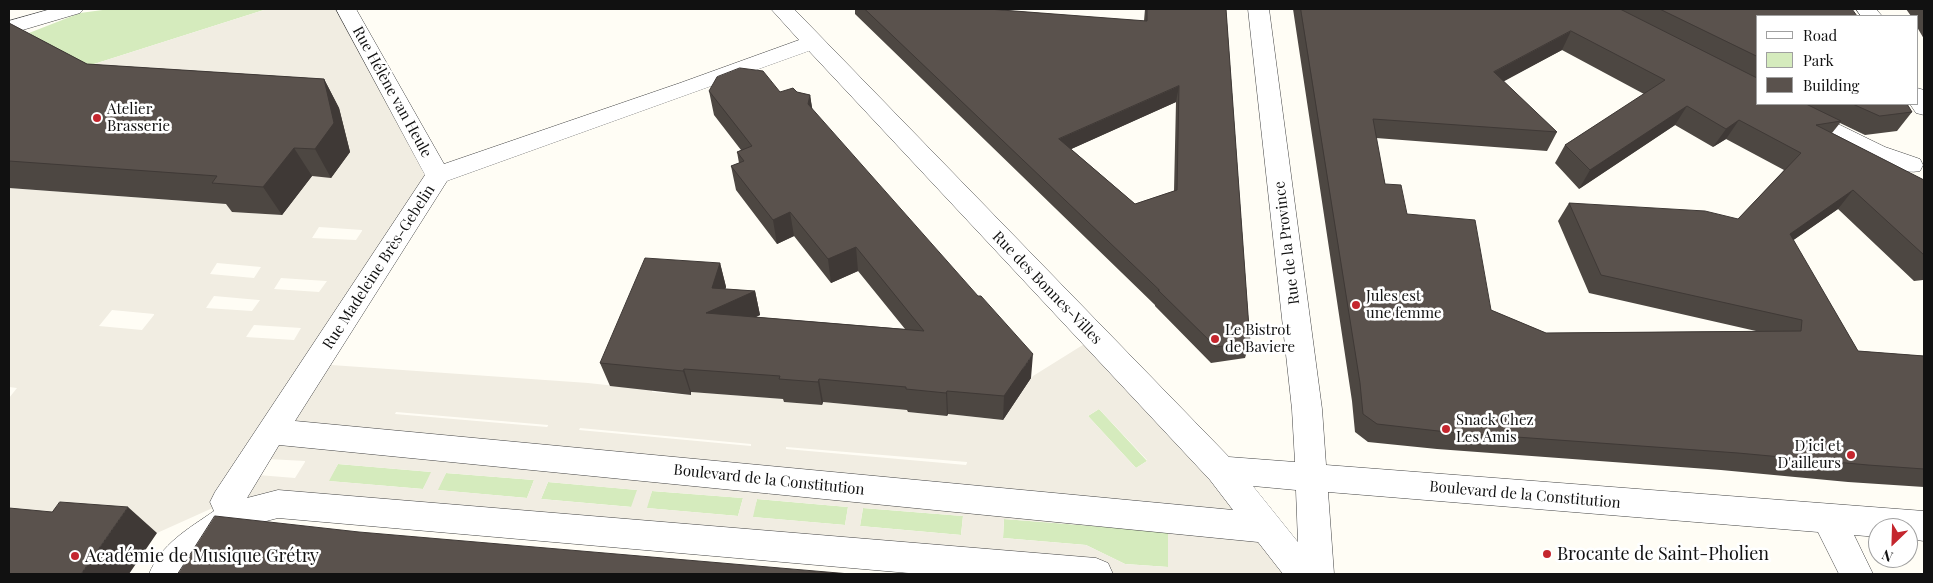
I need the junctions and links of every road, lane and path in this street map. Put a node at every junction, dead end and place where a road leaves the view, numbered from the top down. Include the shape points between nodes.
1 (73, 9) edge
2 (346, 9) edge
3 (782, 9) edge
4 (1259, 9) edge
5 (9, 28) edge
6 (813, 42) junction
7 (1918, 97) edge
8 (1781, 105) edge
9 (1924, 108) edge
10 (1920, 168) edge
11 (438, 175) junction
12 (272, 432) junction
13 (1221, 470) junction
14 (1312, 478) junction
15 (234, 516) junction
16 (1829, 520) junction
17 (1924, 526) edge
18 (1266, 528) junction
19 (166, 574) edge
20 (1096, 574) edge
21 (1303, 574) edge
22 (1317, 574) edge
23 (1856, 574) edge

1 - 5 street
2 - 11 street, Rue Hélène van Heule
3 - 6 street, Rue des Bonnes-Villes
4 - 14 street, Rue de la Province via 1307,409
6 - 11 street, Rue Madeleine Brès-Gebelin
6 - 13 street, Rue des Bonnes-Villes
7 - 9 street
8 - 10 street via 1876,153
11 - 12 street, Rue Madeleine Brès-Gebelin
12 - 15 street, Rue Madeleine Brès-Gebelin via 226,502
12 - 18 street, Boulevard de la Constitution
13 - 14 street, Boulevard de la Constitution
13 - 18 street, Rue des Bonnes-Villes
14 - 16 street, Boulevard de la Constitution
14 - 22 street, Rue de la Province
15 - 19 street via 181,552
15 - 20 street via 278,504
16 - 17 street, Boulevard de la Constitution
16 - 23 street
18 - 21 street, Rue des Bonnes-Villes

